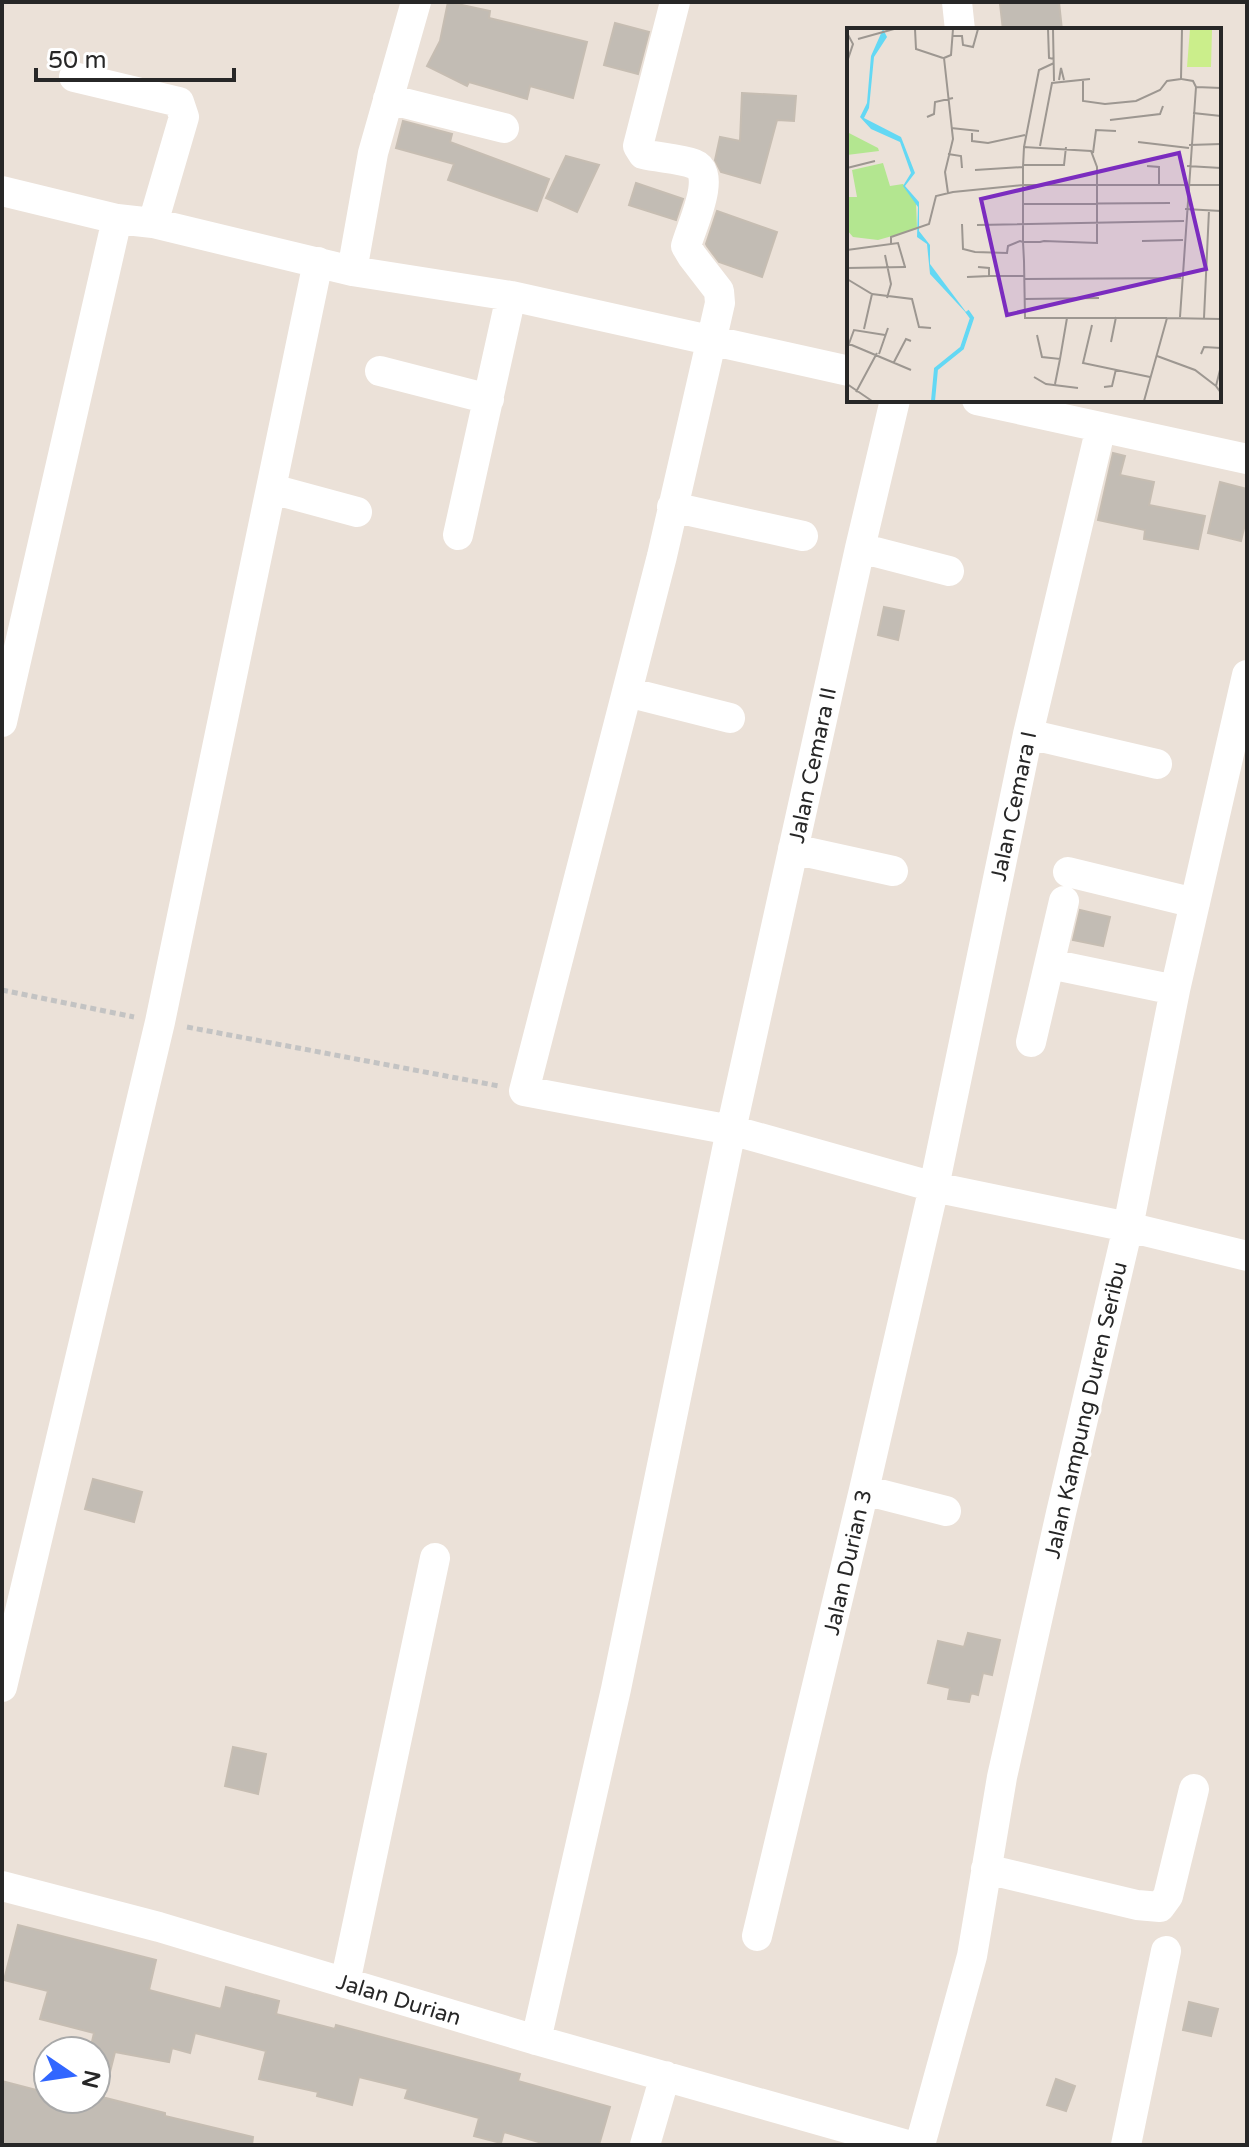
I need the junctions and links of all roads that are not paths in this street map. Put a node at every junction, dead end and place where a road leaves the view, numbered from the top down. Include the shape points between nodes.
1 (416, 2) edge
2 (675, 2) edge
3 (957, 2) edge
4 (960, 28) edge
5 (74, 77) dead end
6 (388, 99) junction
7 (504, 128) dead end
8 (2, 191) edge
9 (117, 219) junction
10 (153, 223) junction
11 (318, 262) junction
12 (352, 271) junction
13 (511, 296) junction
14 (711, 339) junction
15 (380, 371) dead end
16 (847, 371) edge
17 (489, 399) junction
18 (895, 402) edge
19 (986, 402) edge
20 (1101, 427) junction
21 (1247, 459) edge
22 (272, 489) junction
23 (672, 507) junction
24 (357, 512) dead end
25 (458, 535) dead end
26 (803, 536) dead end
27 (860, 548) junction
28 (949, 571) dead end
29 (1247, 675) edge
30 (627, 692) junction
31 (730, 718) dead end
32 (2, 722) edge
33 (1028, 734) junction
34 (1157, 764) dead end
35 (793, 849) junction
36 (893, 871) dead end
37 (1195, 903) junction
38 (1050, 964) junction
39 (1175, 990) junction
40 (1031, 1042) dead end
41 (731, 1130) junction
42 (934, 1187) junction
43 (1128, 1227) junction
44 (1247, 1256) edge
45 (864, 1490) junction
46 (946, 1511) dead end
47 (435, 1558) dead end
48 (2, 1687) edge
49 (1194, 1789) dead end
50 (986, 1869) junction
51 (2, 1886) edge
52 (757, 1936) dead end
53 (1166, 1951) dead end
54 (345, 1983) junction
55 (536, 2040) junction
56 (665, 2076) junction
57 (645, 2145) edge
58 (907, 2145) edge
59 (920, 2145) edge
60 (1126, 2145) edge

1 - 6 street
2 - 14 street via 637,143 643,154 691,162 705,174 686,246 719,291
3 - 4 street
5 - 10 street via 179,102 184,117
6 - 7 street
6 - 12 street
8 - 9 street
9 - 10 street
9 - 32 street
10 - 11 street
11 - 12 street
11 - 22 street
12 - 13 street
13 - 14 street
13 - 17 street
14 - 16 street
14 - 23 street
15 - 17 street
17 - 25 street
18 - 27 street, Jalan Cemara II
19 - 20 street
20 - 21 street
20 - 33 street, Jalan Cemara I
22 - 24 street
22 - 48 street via 160,1022
23 - 26 street
23 - 30 street
27 - 28 street
27 - 35 street, Jalan Cemara II
29 - 37 street, Jalan Kampung Duren Seribu
30 - 31 street
30 - 41 street via 524,1091
33 - 34 street
33 - 42 street, Jalan Cemara I
35 - 36 street
35 - 41 street, Jalan Cemara II
37 - 38 street via 1066,887
37 - 39 street, Jalan Kampung Duren Seribu
38 - 39 street
38 - 40 street
39 - 43 street, Jalan Kampung Duren Seribu
41 - 42 street
41 - 55 street, Jalan Cemara II via 616,1689
42 - 43 street
42 - 45 street, Jalan Durian 3
43 - 44 street
43 - 50 street, Jalan Kampung Duren Seribu via 1005,1761
45 - 46 street
45 - 52 street, Jalan Durian 3
47 - 54 street
49 - 50 street via 1168,1896 1160,1907
50 - 59 street, Jalan Kampung Duren Seribu via 972,1956
51 - 54 street, Jalan Durian
53 - 60 street
54 - 55 street, Jalan Durian
55 - 56 street, Jalan Durian
56 - 57 street
56 - 58 street, Jalan Durian

